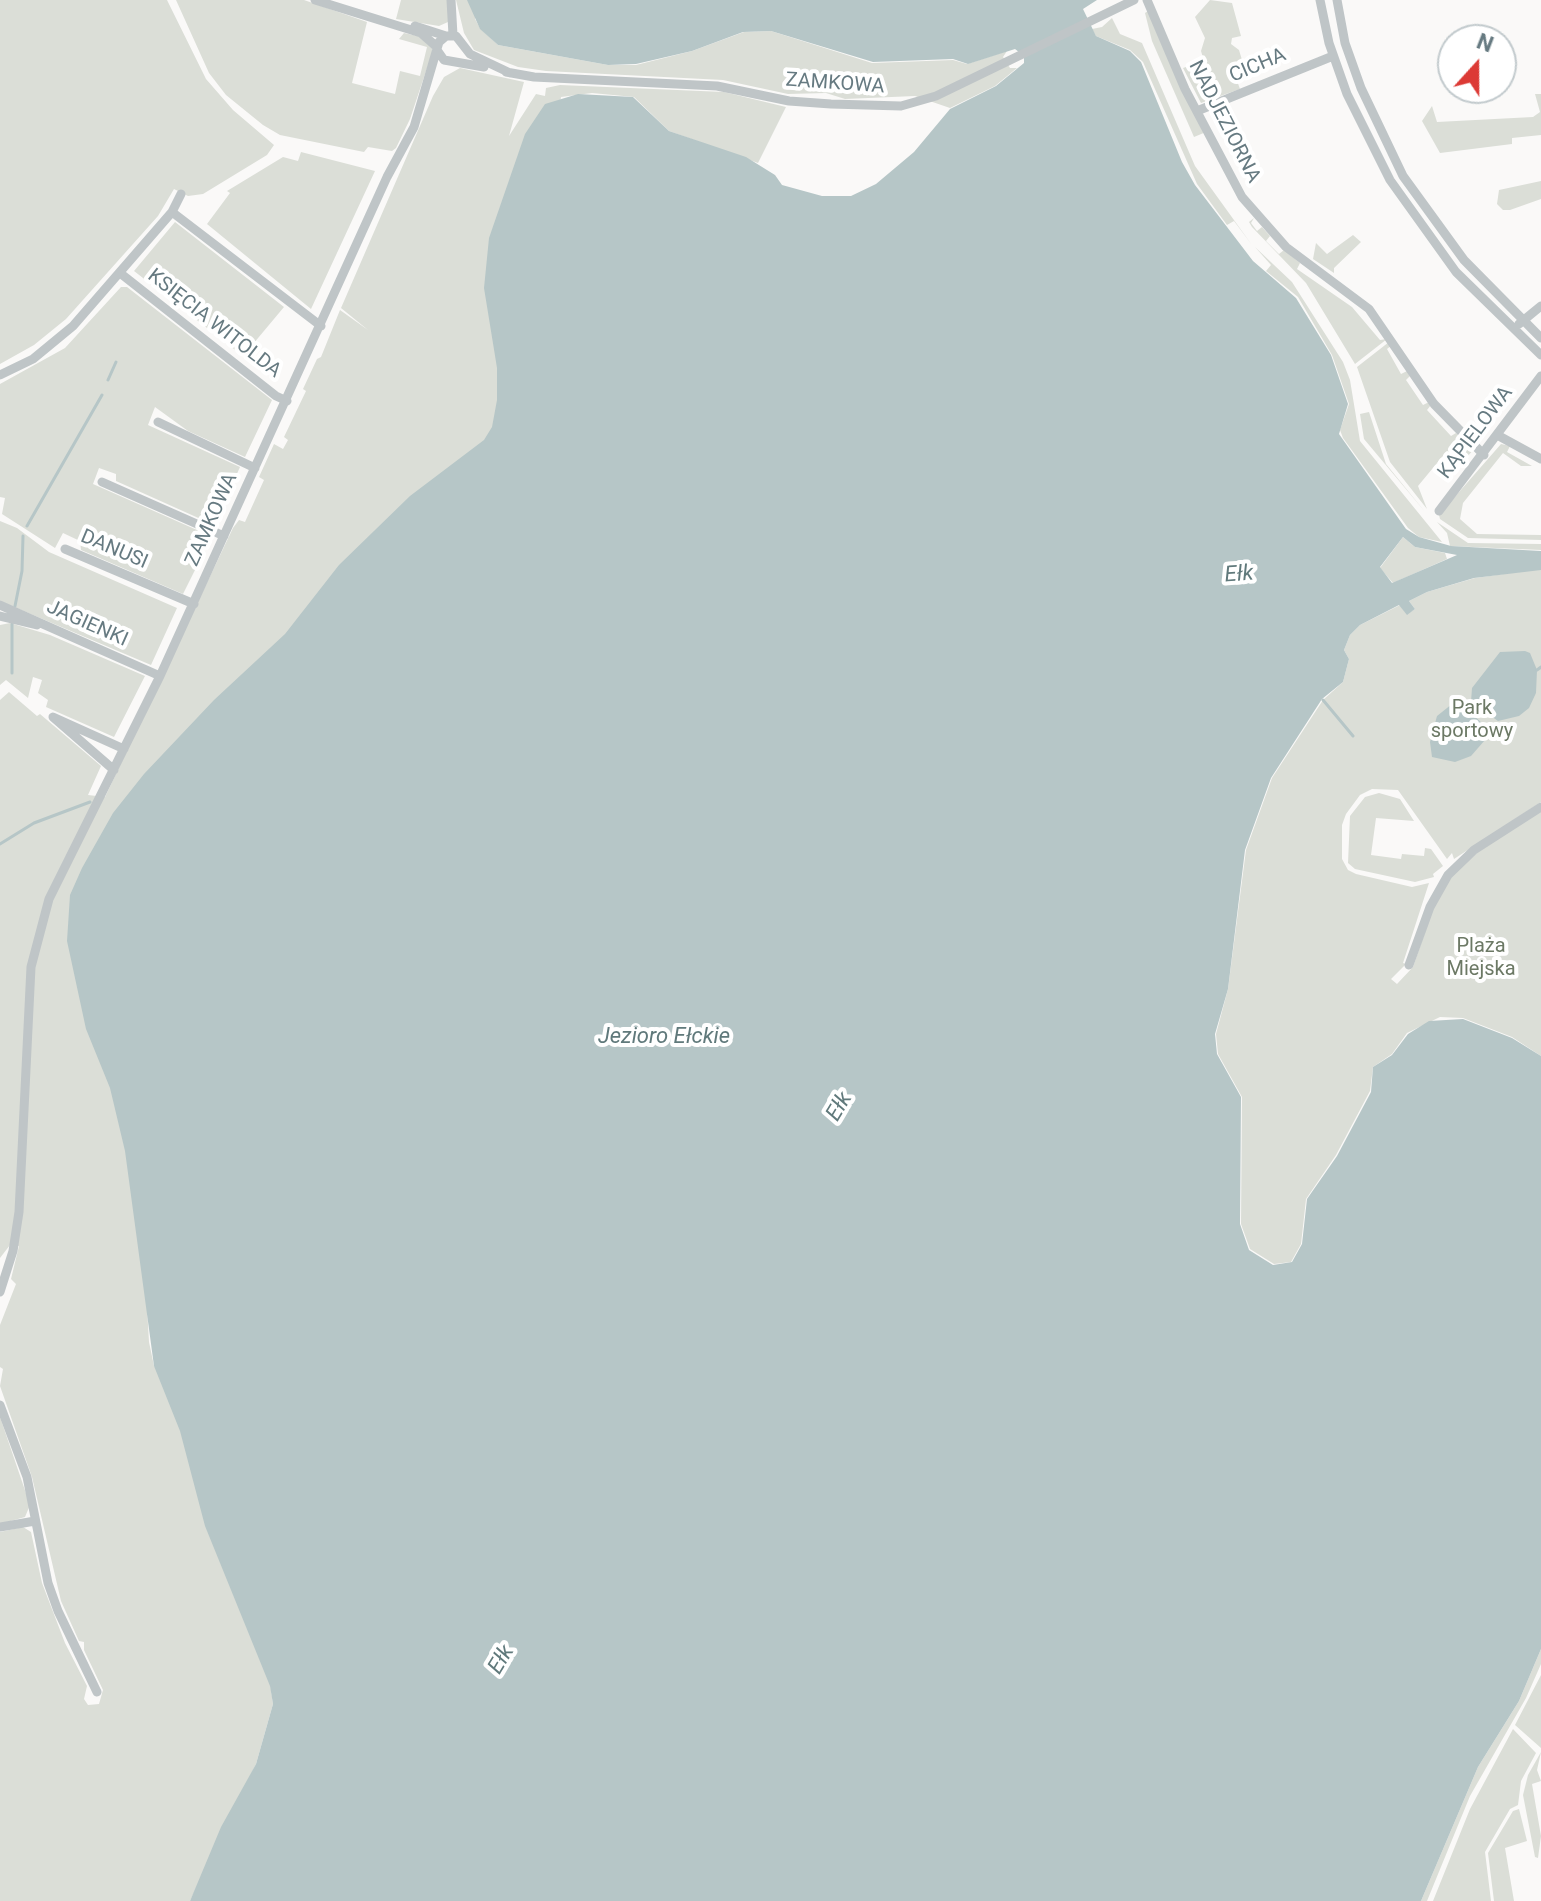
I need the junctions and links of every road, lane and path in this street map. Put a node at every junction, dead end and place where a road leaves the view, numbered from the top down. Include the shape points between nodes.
1 (315, 0) edge
2 (451, 0) edge
3 (1134, 0) edge
4 (1147, 0) edge
5 (1320, 0) edge
6 (1337, 0) edge
7 (386, 23) junction
8 (450, 36) junction
9 (463, 47) junction
10 (437, 49) junction
11 (1333, 56) junction
12 (451, 60) junction
13 (510, 73) junction
14 (425, 96) junction
15 (1197, 111) junction
16 (181, 194) dead end
17 (172, 212) junction
18 (120, 273) junction
19 (1541, 306) edge
20 (1523, 320) junction
21 (321, 326) junction
22 (1514, 330) junction
23 (1541, 338) edge
24 (1541, 355) edge
25 (0, 375) edge
26 (1541, 376) edge
27 (287, 401) junction
28 (158, 422) dead end
29 (1499, 436) junction
30 (1484, 455) junction
31 (1541, 459) edge
32 (255, 468) junction
33 (102, 482) dead end
34 (1439, 511) dead end
35 (224, 536) junction
36 (65, 549) dead end
37 (194, 604) junction
38 (0, 605) edge
39 (0, 616) edge
40 (41, 625) junction
41 (160, 676) junction
42 (124, 749) junction
43 (114, 770) junction
44 (1541, 807) edge
45 (1409, 965) dead end
46 (5, 1266) edge
47 (0, 1292) edge
48 (0, 1405) edge
49 (35, 1521) junction
50 (0, 1527) edge
51 (97, 1692) dead end

1 - 7 street
2 - 8 street
3 - 13 street, ZAMKOWA via 924,101 889,107 789,101 717,86
4 - 15 street, NADJEZIORNA
5 - 11 street
6 - 20 street via 1356,77 1403,176 1455,249
7 - 8 street
7 - 10 street via 421,33
8 - 9 street, ZAMKOWA
8 - 10 street
9 - 12 street
9 - 13 street, ZAMKOWA
10 - 12 street
10 - 14 street, ZAMKOWA
11 - 15 street, CICHA
11 - 22 street via 1363,129 1408,209 1466,284
12 - 13 street, ZAMKOWA
12 - 14 street, ZAMKOWA
14 - 21 street, ZAMKOWA
15 - 30 street, NADJEZIORNA via 1242,197 1286,247 1369,309 1434,404
16 - 17 street
17 - 18 street
17 - 21 street
18 - 25 street via 62,337
18 - 27 street, KSIĘCIA WITOLDA
19 - 20 street
20 - 22 street
20 - 23 street
21 - 27 street, ZAMKOWA
22 - 24 street
26 - 29 street, KĄPIELOWA
27 - 32 street, ZAMKOWA
28 - 32 street
29 - 30 street, KĄPIELOWA
29 - 31 street
30 - 34 street, KĄPIELOWA
32 - 35 street, ZAMKOWA
33 - 35 street
35 - 37 street, ZAMKOWA
36 - 37 street, DANUSI
37 - 41 street, ZAMKOWA
38 - 40 street, JAGIENKI
39 - 40 street
40 - 41 street, JAGIENKI
41 - 42 street, ZAMKOWA
42 - 43 street, ZAMKOWA
42 - 43 street via 53,717
43 - 46 street, ZAMKOWA via 49,899 32,958 19,1212
44 - 45 street via 1474,850 1448,875
46 - 47 street, ZAMKOWA
48 - 49 street via 27,1477
49 - 50 street
49 - 51 street via 58,1611

